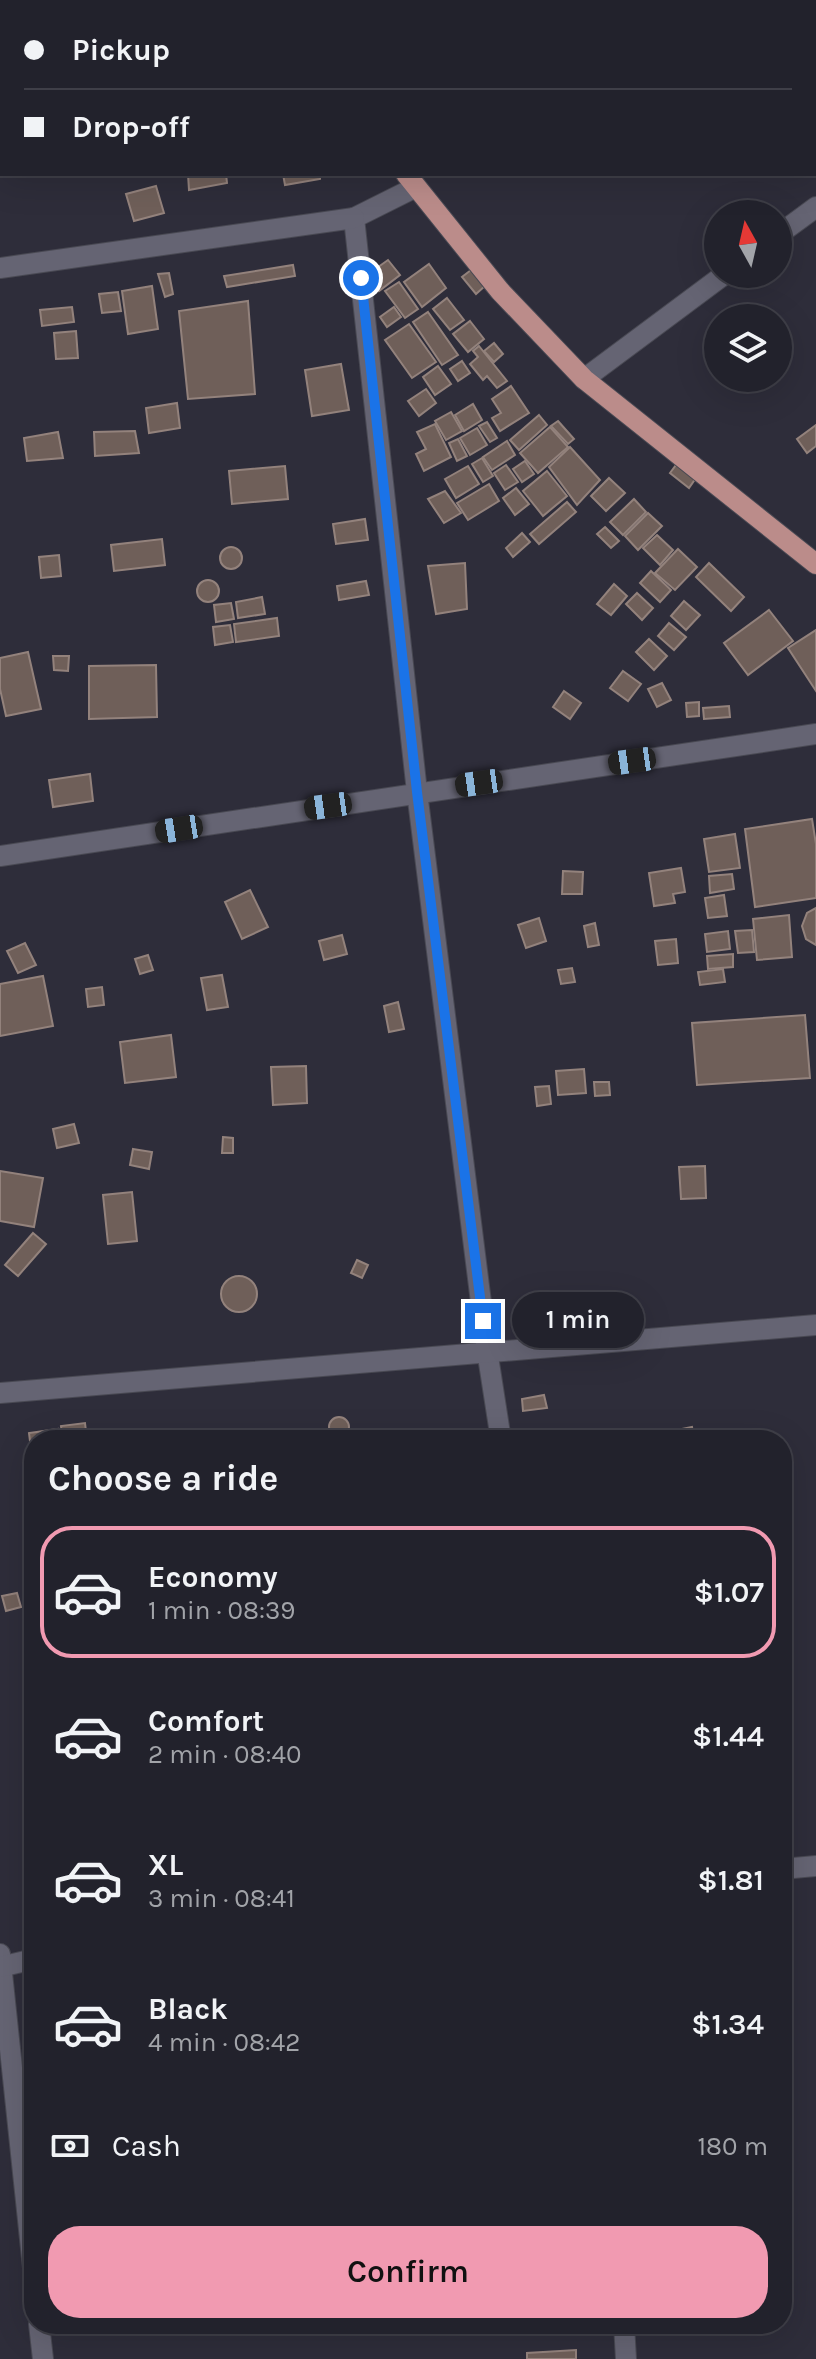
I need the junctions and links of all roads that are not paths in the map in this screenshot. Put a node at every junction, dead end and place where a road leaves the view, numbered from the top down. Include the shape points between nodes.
1 (410, 181) edge
2 (816, 207) edge
3 (354, 218) junction
4 (792, 225) edge
5 (0, 268) edge
6 (706, 288) edge
7 (584, 379) junction
8 (816, 564) edge
9 (816, 734) edge
10 (417, 792) junction
11 (0, 856) edge
12 (816, 1325) edge
13 (487, 1350) junction
14 (0, 1393) edge
15 (499, 1430) edge
16 (816, 1866) edge
17 (792, 1868) edge
18 (24, 1960) edge
19 (0, 1962) edge
20 (24, 2184) edge
21 (40, 2334) edge
22 (625, 2334) edge
23 (43, 2359) edge
24 (626, 2359) edge

1 - 3 street via 391,202
1 - 7 main road via 500,291
2 - 4 street
3 - 5 street
3 - 10 street
6 - 7 street
7 - 8 main road
9 - 10 street
10 - 11 street
10 - 13 street
12 - 13 street
13 - 14 street
13 - 15 street
16 - 17 street
18 - 19 street
19 - 20 street
21 - 23 street
22 - 24 street

